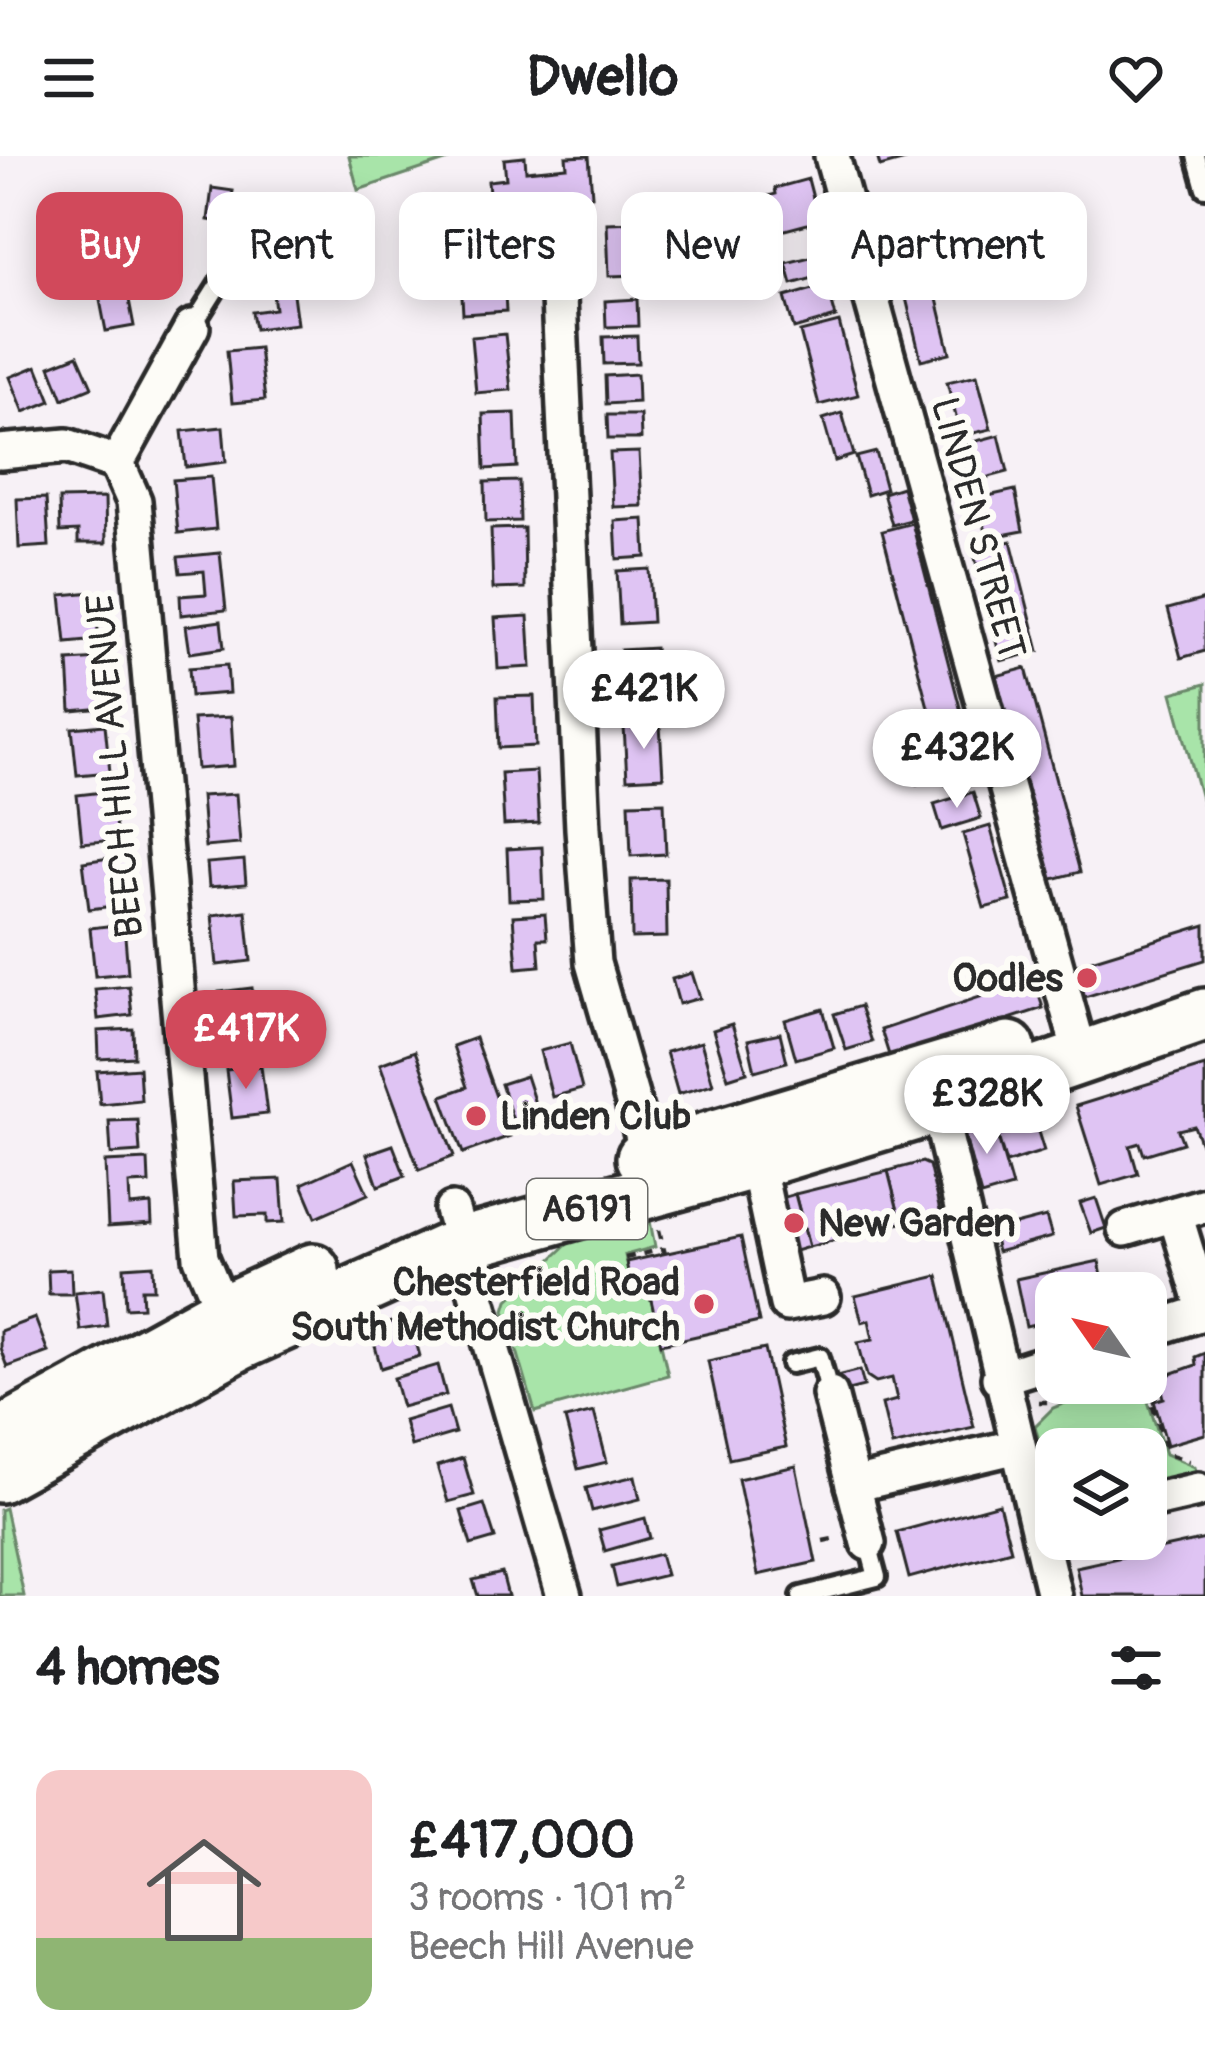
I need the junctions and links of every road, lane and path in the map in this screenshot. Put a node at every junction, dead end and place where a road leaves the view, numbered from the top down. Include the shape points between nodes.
1 (832, 156) edge
2 (1196, 156) edge
3 (1205, 188) edge
4 (209, 300) edge
5 (559, 300) edge
6 (192, 327) joint
7 (0, 452) edge
8 (117, 463) junction
9 (1205, 983) edge
10 (1205, 1015) edge
11 (1078, 1044) junction
12 (933, 1089) junction
13 (757, 1162) junction
14 (653, 1173) junction
15 (1190, 1210) edge
16 (457, 1227) junction
17 (1125, 1229) dead end
18 (664, 1250) dead end
19 (626, 1258) dead end
20 (823, 1297) dead end
21 (1167, 1324) edge
22 (230, 1328) junction
23 (791, 1364) dead end
24 (1035, 1374) edge
25 (1011, 1389) junction
26 (830, 1394) joint
27 (1035, 1396) edge
28 (1152, 1404) edge
29 (0, 1434) edge
30 (1018, 1446) junction
31 (0, 1476) edge
32 (1198, 1477) joint
33 (853, 1485) junction
34 (1167, 1492) edge
35 (1035, 1493) edge
36 (868, 1543) joint
37 (1050, 1560) edge
38 (564, 1596) edge
39 (801, 1596) edge
40 (1054, 1596) edge

1 - 11 street, LINDEN STREET
2 - 3 lane
4 - 6 lane
5 - 14 street via 593,963
6 - 8 street
7 - 8 street via 67,446
8 - 22 street, BEECH HILL AVENUE via 134,501 201,1258
9 - 11 main road, A6191
10 - 11 main road, A6191
11 - 12 main road, A6191
12 - 13 main road, A6191
12 - 14 main road, A6191
12 - 25 street
13 - 14 main road, A6191
13 - 20 street via 787,1304
14 - 16 main road, A6191
15 - 17 street
15 - 21 street via 1205,1312
16 - 22 main road, A6191
16 - 38 street
18 - 19 path
22 - 29 main road, A6191
22 - 31 main road, A6191
23 - 26 lane via 820,1357
24 - 25 street
25 - 27 path
25 - 30 street
26 - 33 street
28 - 32 path via 1168,1454
30 - 33 street
30 - 35 street
32 - 34 street
33 - 36 street
36 - 39 lane via 877,1577
37 - 40 street

